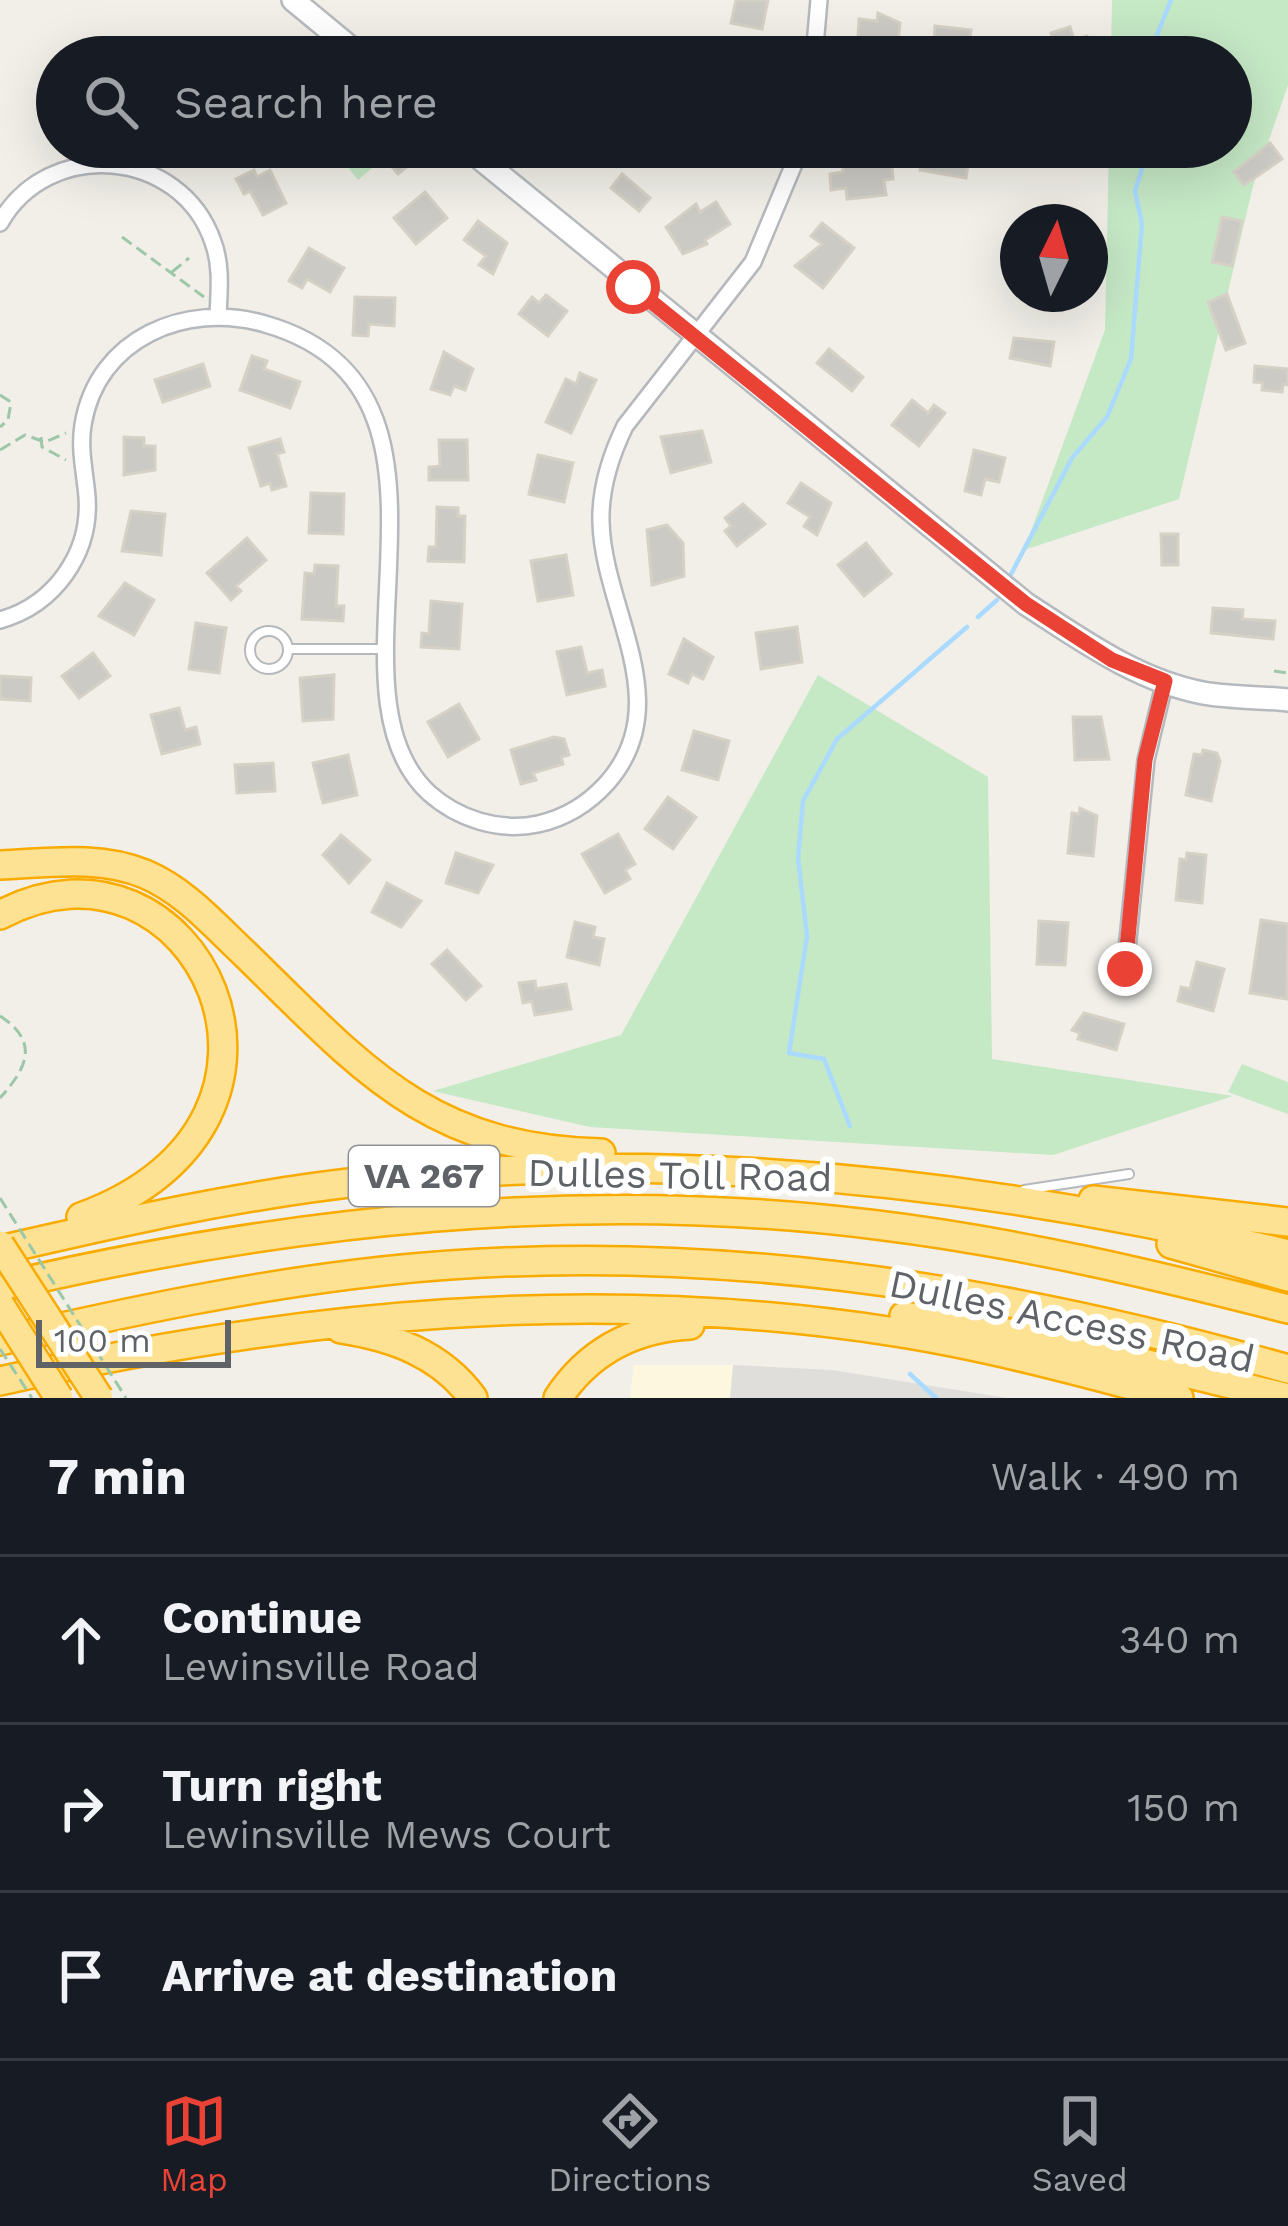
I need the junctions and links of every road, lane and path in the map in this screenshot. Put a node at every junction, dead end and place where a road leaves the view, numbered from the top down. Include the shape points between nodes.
1 (293, 0) edge
2 (819, 0) edge
3 (337, 36) edge
4 (816, 36) edge
5 (67, 168) edge
6 (130, 168) edge
7 (491, 168) edge
8 (792, 168) edge
9 (0, 223) edge
10 (122, 237) dead end
11 (189, 258) dead end
12 (171, 273) junction
13 (204, 297) dead end
14 (218, 316) junction
15 (695, 338) junction
16 (0, 395) edge
17 (0, 428) edge
18 (68, 433) dead end
19 (41, 439) junction
20 (0, 450) edge
21 (68, 460) dead end
22 (0, 620) edge
23 (289, 649) junction
24 (389, 650) junction
25 (1274, 671) dead end
26 (1288, 673) edge
27 (1165, 681) junction
28 (1288, 700) edge
29 (45, 863) junction
30 (0, 865) edge
31 (0, 876) edge
32 (0, 915) edge
33 (1125, 969) dead end
34 (0, 1016) edge
35 (0, 1098) edge
36 (1129, 1174) dead end
37 (832, 1178) junction
38 (987, 1196) junction
39 (0, 1198) edge
40 (1288, 1222) edge
41 (7, 1246) edge
42 (1288, 1254) edge
43 (1288, 1277) edge
44 (0, 1287) edge
45 (0, 1305) edge
46 (548, 1306) junction
47 (1288, 1309) edge
48 (802, 1321) junction
49 (277, 1328) junction
50 (0, 1345) edge
51 (966, 1345) junction
52 (1288, 1369) edge
53 (0, 1382) edge
54 (32, 1398) edge
55 (59, 1398) edge
56 (99, 1398) edge
57 (126, 1398) edge
58 (473, 1398) edge
59 (558, 1398) edge
60 (1111, 1398) edge
61 (1179, 1398) edge
62 (1288, 1398) edge

1 - 3 main road
2 - 4 street
5 - 9 street via 28,189
6 - 14 street via 178,190 204,221 218,259
7 - 15 main road
8 - 15 street via 753,262
10 - 12 path
11 - 12 path
12 - 13 path
14 - 22 street via 159,327 111,364 84,419 87,518 77,555 40,602
14 - 24 street via 273,326 313,346 370,411 389,482
15 - 24 street via 625,427 606,475 603,550 639,701 623,761 598,793 564,816 526,826 484,823 446,806 416,780 396,746
15 - 27 main road via 1026,604 1112,660
16 - 17 path via 11,402
18 - 19 path
19 - 20 path via 25,435
19 - 21 path
23 - 23 lane via 268,630 250,651 270,670
23 - 24 lane
25 - 26 path
27 - 28 main road
27 - 33 street via 1145,760
29 - 30 highway
29 - 31 highway
29 - 37 highway via 125,868 174,890 353,1062 457,1126 525,1146 714,1156
32 - 41 highway via 81,896 148,915 204,970 225,1038 215,1104 168,1171 106,1208
34 - 35 path via 28,1048 25,1068
36 - 38 lane
37 - 38 highway, Dulles Toll Road / VA 267
37 - 41 highway, Dulles Toll Road / VA 267 via 672,1170 403,1178 242,1198
38 - 40 highway via 1129,1202
38 - 42 highway, Dulles Toll Road / VA 267
38 - 43 highway
39 - 57 path, bridge
41 - 56 highway, bridge
44 - 47 highway, Dulles Access Road via 330,1225 644,1209 922,1231
45 - 55 highway, bridge
46 - 48 highway
46 - 49 highway
46 - 62 highway via 668,1297 846,1309 1045,1339
48 - 51 highway
48 - 59 highway via 642,1332 589,1362
49 - 53 highway
49 - 58 highway via 342,1329 399,1343 440,1364
50 - 52 highway, Dulles Access Road via 317,1279 620,1261 785,1268 957,1289
50 - 54 path, bridge
51 - 60 highway
51 - 61 highway

